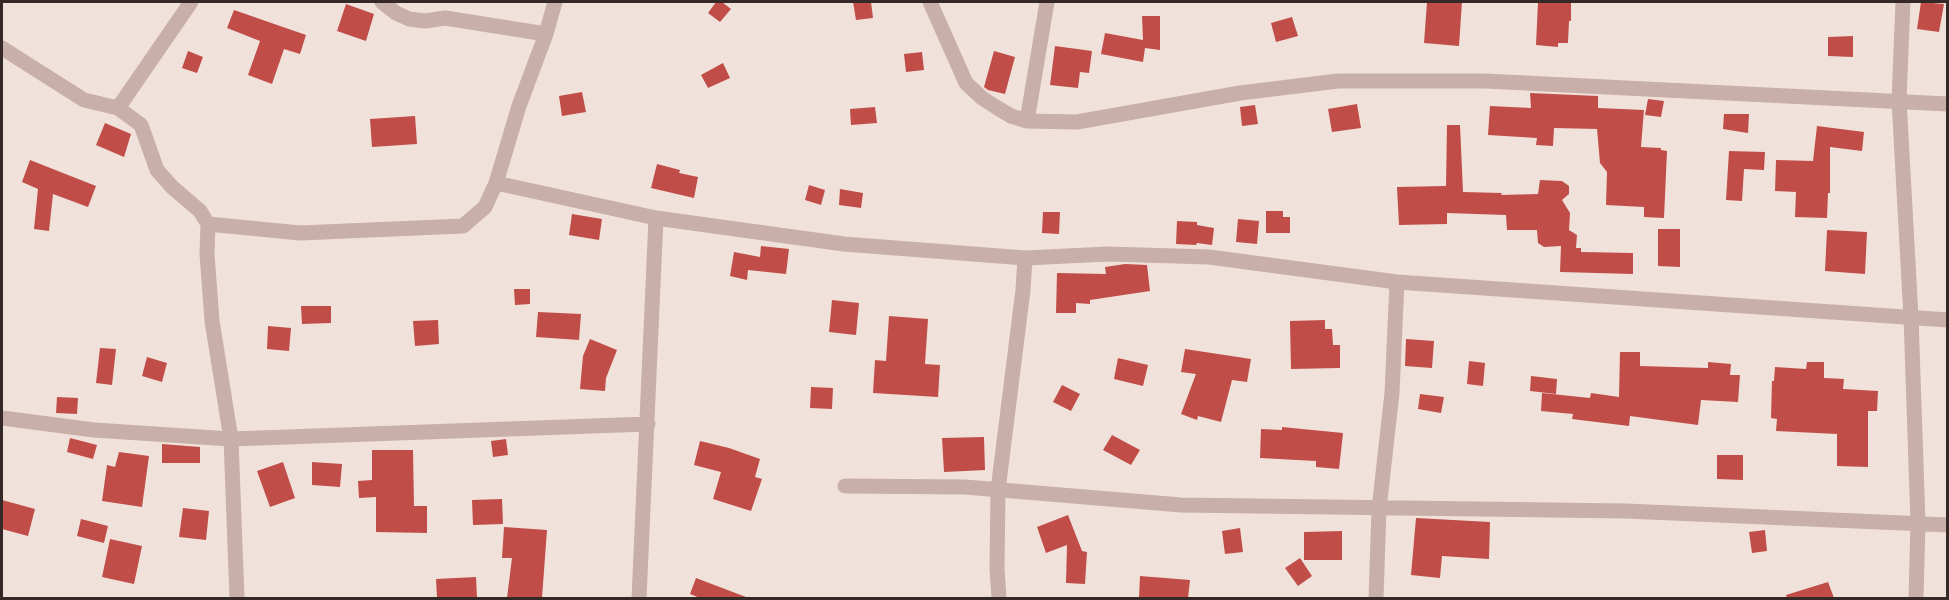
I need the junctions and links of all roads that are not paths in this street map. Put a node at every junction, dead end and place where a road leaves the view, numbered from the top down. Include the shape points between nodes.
1 (191, 2) edge
2 (382, 2) edge
3 (555, 2) edge
4 (930, 2) edge
5 (1047, 2) edge
6 (1903, 2) edge
7 (546, 34) junction
8 (2, 48) edge
9 (1899, 100) junction
10 (1947, 104) edge
11 (118, 108) junction
12 (1027, 121) junction
13 (496, 183) junction
14 (657, 218) junction
15 (208, 224) junction
16 (1025, 258) junction
17 (1397, 282) junction
18 (1911, 316) junction
19 (1947, 320) edge
20 (2, 418) edge
21 (648, 423) junction
22 (231, 439) junction
23 (845, 486) dead end
24 (998, 490) junction
25 (1379, 509) junction
26 (1918, 523) junction
27 (1947, 525) edge
28 (237, 598) edge
29 (639, 598) edge
30 (999, 598) edge
31 (1376, 598) edge
32 (1916, 598) edge

1 - 11 street
2 - 7 street via 409,19 445,18
3 - 7 street
4 - 12 street via 966,83 996,107
5 - 12 street
6 - 9 street
7 - 13 street
8 - 11 street via 84,100
9 - 10 street
9 - 12 street via 1485,81 1338,81 1240,93 1077,122
9 - 18 street
11 - 15 street via 141,125 157,170 200,211
13 - 14 street
13 - 15 street via 485,207 463,226 300,233
14 - 16 street via 844,244
14 - 21 street
15 - 22 street via 212,321
16 - 17 street via 1209,257
16 - 24 street
17 - 18 street
17 - 25 street via 1392,393
18 - 19 street
18 - 26 street
20 - 22 street via 94,430
21 - 22 street
21 - 29 street
22 - 28 street
23 - 24 street
24 - 25 street via 1181,505
24 - 30 street
25 - 26 street via 1626,511
25 - 31 street
26 - 27 street
26 - 32 street

